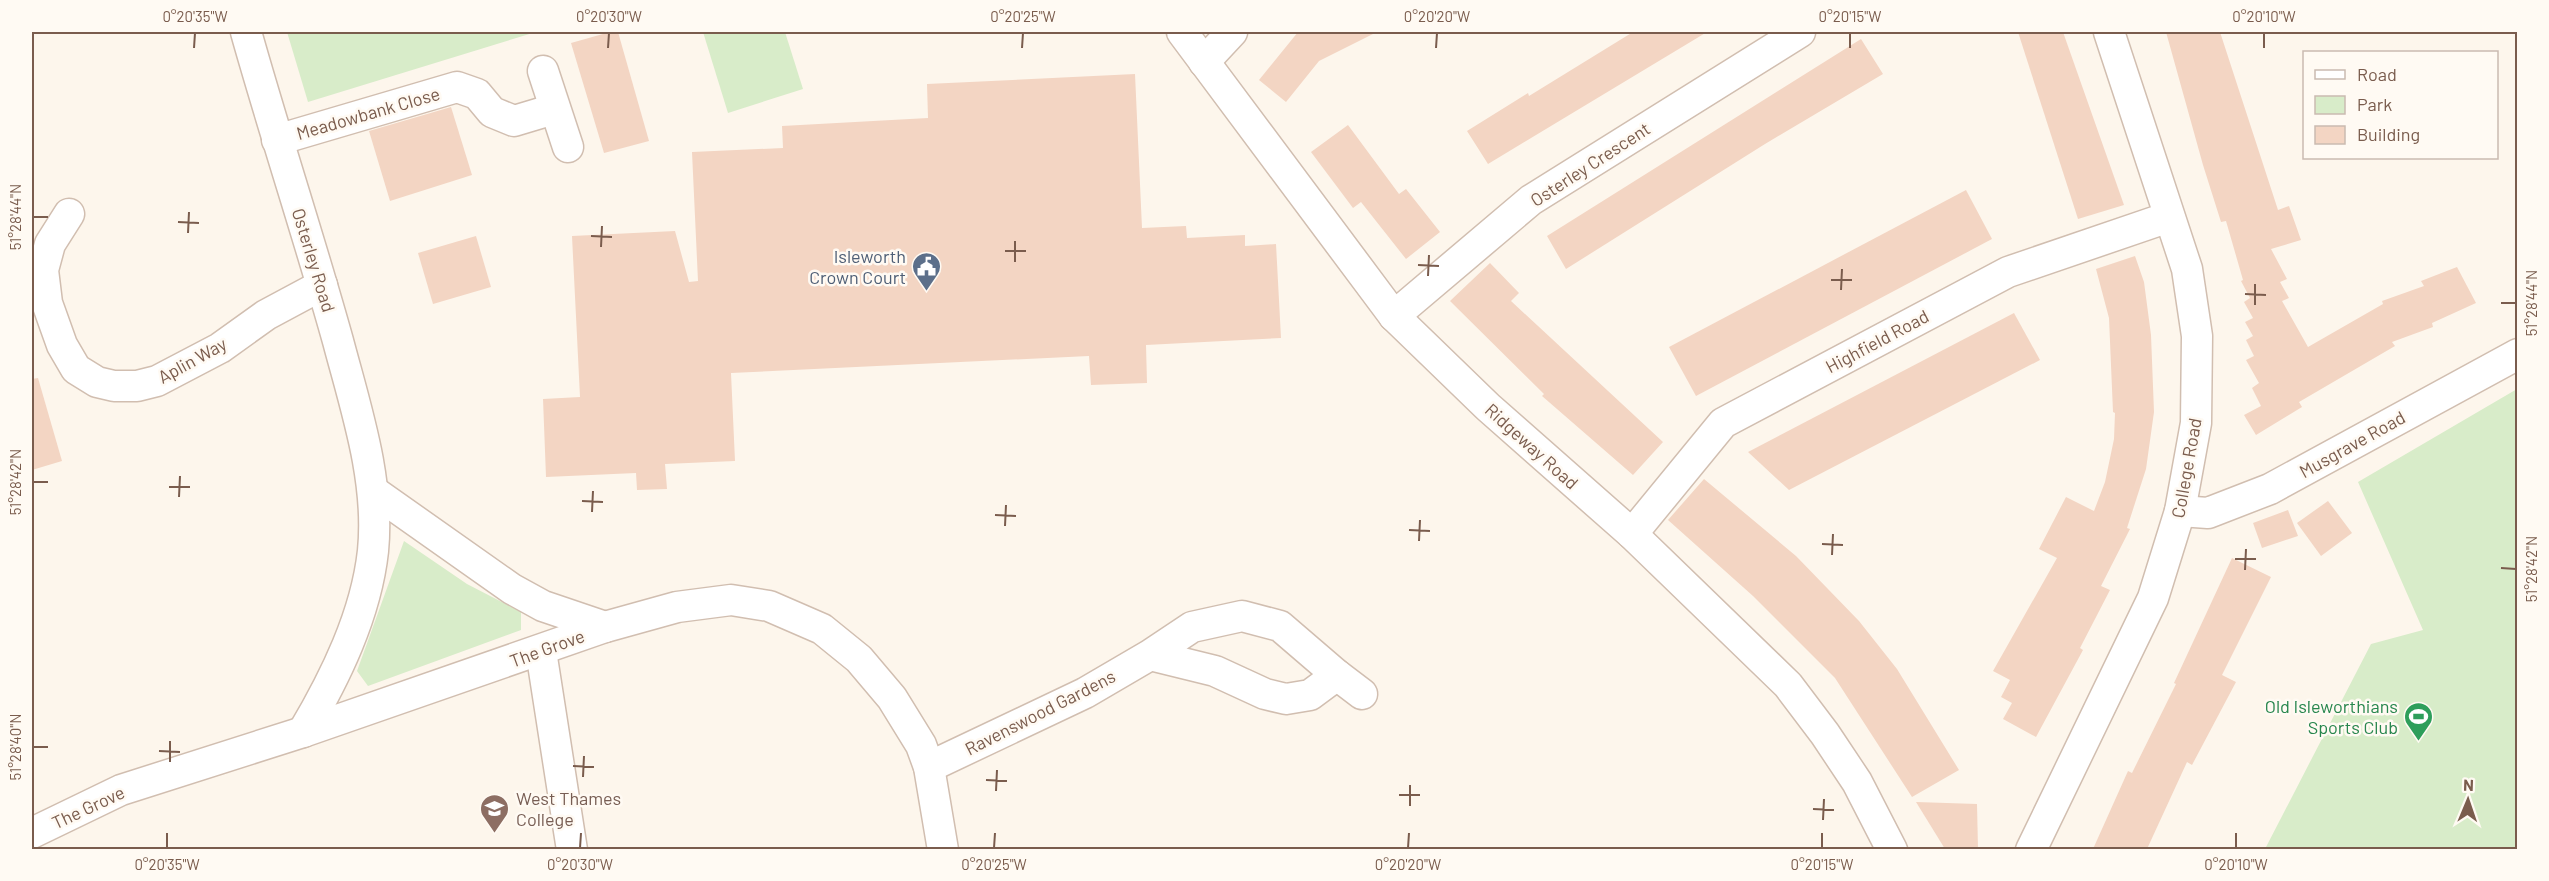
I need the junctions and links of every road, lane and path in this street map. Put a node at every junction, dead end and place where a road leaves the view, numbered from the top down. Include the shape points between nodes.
1 (246, 32) edge
2 (1182, 32) edge
3 (1232, 32) edge
4 (1800, 32) edge
5 (2109, 32) edge
6 (1204, 62) junction
7 (543, 71) dead end
8 (554, 109) junction
9 (277, 140) junction
10 (568, 147) dead end
11 (69, 214) dead end
12 (2169, 217) junction
13 (322, 285) junction
14 (1394, 316) junction
15 (2517, 354) edge
16 (373, 491) junction
17 (2180, 511) junction
18 (1632, 534) junction
19 (605, 627) junction
20 (541, 651) junction
21 (1150, 655) junction
22 (1337, 675) junction
23 (1362, 694) dead end
24 (303, 732) junction
25 (929, 767) junction
26 (32, 833) edge
27 (572, 849) edge
28 (943, 849) edge
29 (1892, 849) edge
30 (2031, 849) edge

1 - 9 street, Osterley Road
2 - 6 street, Ridgeway Road
3 - 6 street
4 - 14 street, Osterley Crescent via 1531,200
5 - 12 street, College Road
6 - 14 street, Ridgeway Road
7 - 8 street
8 - 9 street, Meadowbank Close via 514,121 492,112 477,94 457,87
8 - 10 street
9 - 13 street, Osterley Road
11 - 13 street, Aplin Way via 50,244 43,270 47,303 62,345 76,369 97,382 137,386 157,381 220,348 266,315
12 - 17 street, College Road via 2187,269 2197,336 2196,423
12 - 18 street, Highfield Road via 2008,272 1723,423
13 - 16 street, Osterley Road via 354,400
14 - 18 street, Ridgeway Road via 1488,407
15 - 17 street, Musgrave Road via 2270,489 2208,513
16 - 19 street via 512,589 543,606
16 - 24 street, Osterley Road via 372,552 354,630
17 - 30 street, College Road via 2153,598
18 - 29 street, Ridgeway Road via 1788,686 1857,782
19 - 20 street, The Grove
19 - 25 street, The Grove via 677,607 731,600 769,606 822,629 859,659 892,698 921,745
20 - 24 street, The Grove
20 - 27 street
21 - 22 street via 1215,671 1265,694 1286,699 1310,695
21 - 22 street, Ravenswood Gardens via 1192,627 1242,616 1281,626
21 - 25 street, Ravenswood Gardens via 1085,693
22 - 23 street, Ravenswood Gardens
24 - 26 street, The Grove via 121,790
25 - 28 street, The Grove

